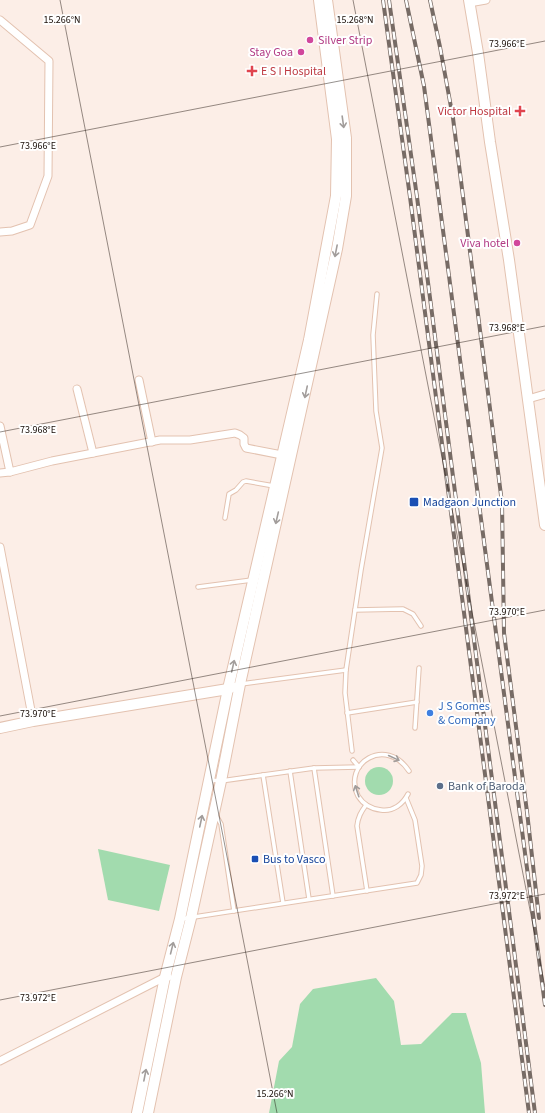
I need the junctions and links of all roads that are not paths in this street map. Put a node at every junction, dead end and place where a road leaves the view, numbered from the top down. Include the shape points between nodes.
1 (319, 0) edge
2 (327, 0) edge
3 (486, 0) edge
4 (469, 2) edge
5 (0, 20) edge
6 (0, 232) edge
7 (378, 294) dead end
8 (139, 380) dead end
9 (77, 389) dead end
10 (545, 394) edge
11 (528, 399) junction
12 (0, 426) edge
13 (152, 442) junction
14 (93, 453) junction
15 (282, 455) junction
16 (10, 472) junction
17 (0, 473) edge
18 (275, 486) junction
19 (543, 502) edge
20 (225, 518) dead end
21 (545, 525) edge
22 (0, 548) edge
23 (254, 580) junction
24 (198, 586) dead end
25 (355, 610) junction
26 (421, 626) dead end
27 (244, 644) junction
28 (419, 668) dead end
29 (346, 670) junction
30 (240, 684) junction
31 (228, 689) junction
32 (417, 702) junction
33 (347, 713) junction
34 (33, 721) junction
35 (0, 728) edge
36 (415, 728) dead end
37 (352, 751) dead end
38 (353, 760) dead end
39 (359, 767) junction
40 (314, 768) junction
41 (290, 771) junction
42 (409, 771) dead end
43 (263, 775) junction
44 (209, 780) junction
45 (221, 781) junction
46 (408, 794) dead end
47 (406, 798) junction
48 (366, 805) junction
49 (214, 812) junction
50 (367, 890) junction
51 (333, 896) junction
52 (309, 899) junction
53 (283, 904) junction
54 (234, 911) junction
55 (191, 918) junction
56 (180, 919) junction
57 (164, 977) junction
58 (176, 977) junction
59 (0, 1061) edge
60 (137, 1113) edge
61 (148, 1113) edge

1 - 15 main road via 337,139 336,196 309,340
2 -> 27 main road via 346,138 346,196 320,327
3 - 4 street
4 - 11 main road
5 - 6 street via 49,61 48,176 30,225
7 - 25 lane via 373,335 376,411 382,448
8 - 13 street
9 - 14 street
10 - 11 street
11 - 19 main road
12 - 16 street
13 - 14 street
13 - 15 street via 190,440 235,433 244,438 246,448
14 - 16 street
15 - 18 main road
16 - 17 street
18 - 20 lane via 244,481 229,494
18 - 23 main road
19 - 21 main road
22 - 34 street
23 - 24 lane
23 - 27 main road
25 - 26 lane via 403,608 414,614
25 - 29 lane
27 - 30 main road
31 -> 27 main road
28 - 32 lane
29 - 30 lane
29 - 33 lane
30 - 31 main road
30 - 45 main road
31 - 34 main road
31 - 44 main road
32 - 33 lane
32 - 36 lane
33 - 37 lane
34 - 35 main road
38 - 39 lane
39 - 40 lane
39 -> 42 lane via 369,758 381,754 398,758
48 -> 39 lane via 356,791 356,774
40 - 41 lane
40 - 51 lane
41 - 43 lane
41 - 52 lane
43 - 45 lane
43 - 53 lane
44 - 45 lane
56 -> 44 main road
45 - 49 main road
46 - 47 lane
47 - 48 lane via 400,805 383,811
47 - 50 lane via 415,820 421,875 417,883
48 - 50 lane via 359,815 357,826
49 - 54 lane via 221,824
49 - 55 main road
50 - 51 lane
51 - 52 lane
52 - 53 lane
53 - 54 lane
54 - 55 lane
55 - 56 lane
55 - 58 main road
57 -> 56 main road
57 - 58 street
57 - 59 street
60 -> 57 main road
58 - 61 main road

